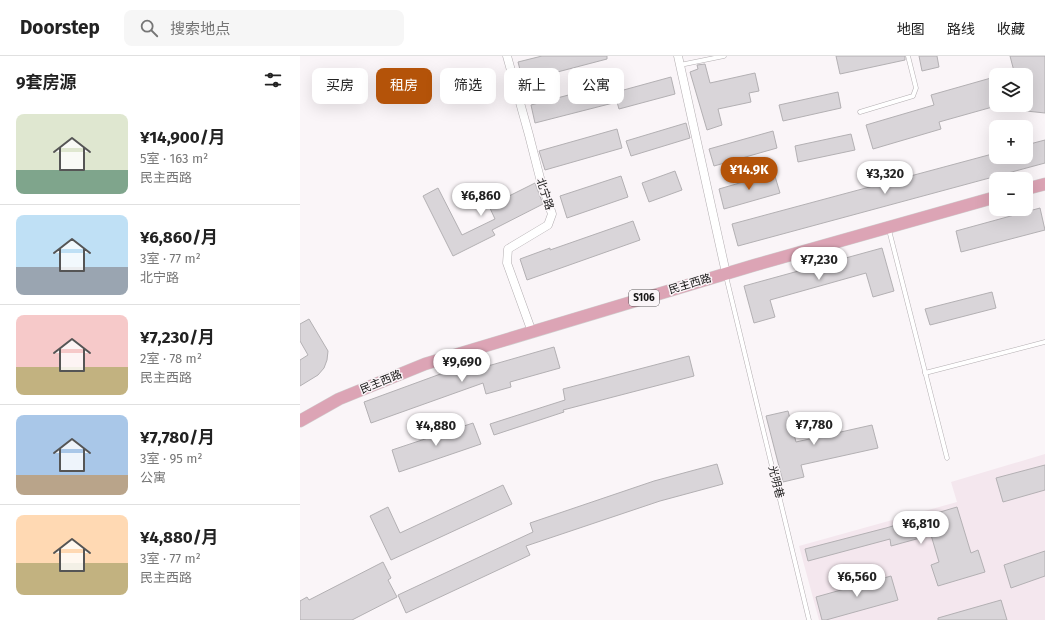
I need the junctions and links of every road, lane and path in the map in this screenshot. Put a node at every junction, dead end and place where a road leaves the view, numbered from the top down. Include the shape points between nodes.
1 (507, 56) edge
2 (678, 56) edge
3 (724, 56) edge
4 (908, 56) edge
5 (680, 65) junction
6 (860, 112) dead end
7 (1045, 184) edge
8 (1033, 187) edge
9 (989, 199) edge
10 (888, 227) junction
11 (726, 273) junction
12 (532, 332) junction
13 (1045, 342) edge
14 (925, 373) junction
15 (300, 422) edge
16 (947, 458) dead end
17 (809, 620) edge

1 - 12 street, 北宁路 via 552,214 548,225 508,249 507,263
2 - 5 street
3 - 5 lane
4 - 6 lane via 916,88 913,96
5 - 11 street
7 - 8 main road
9 - 10 main road, 民主西路 / S106
10 - 11 main road, 民主西路 / S106
10 - 14 lane
11 - 12 main road, 民主西路 / S106
11 - 17 lane, 光明巷
12 - 15 main road, 民主西路 / S106 via 425,364 339,399
13 - 14 lane
14 - 16 lane

